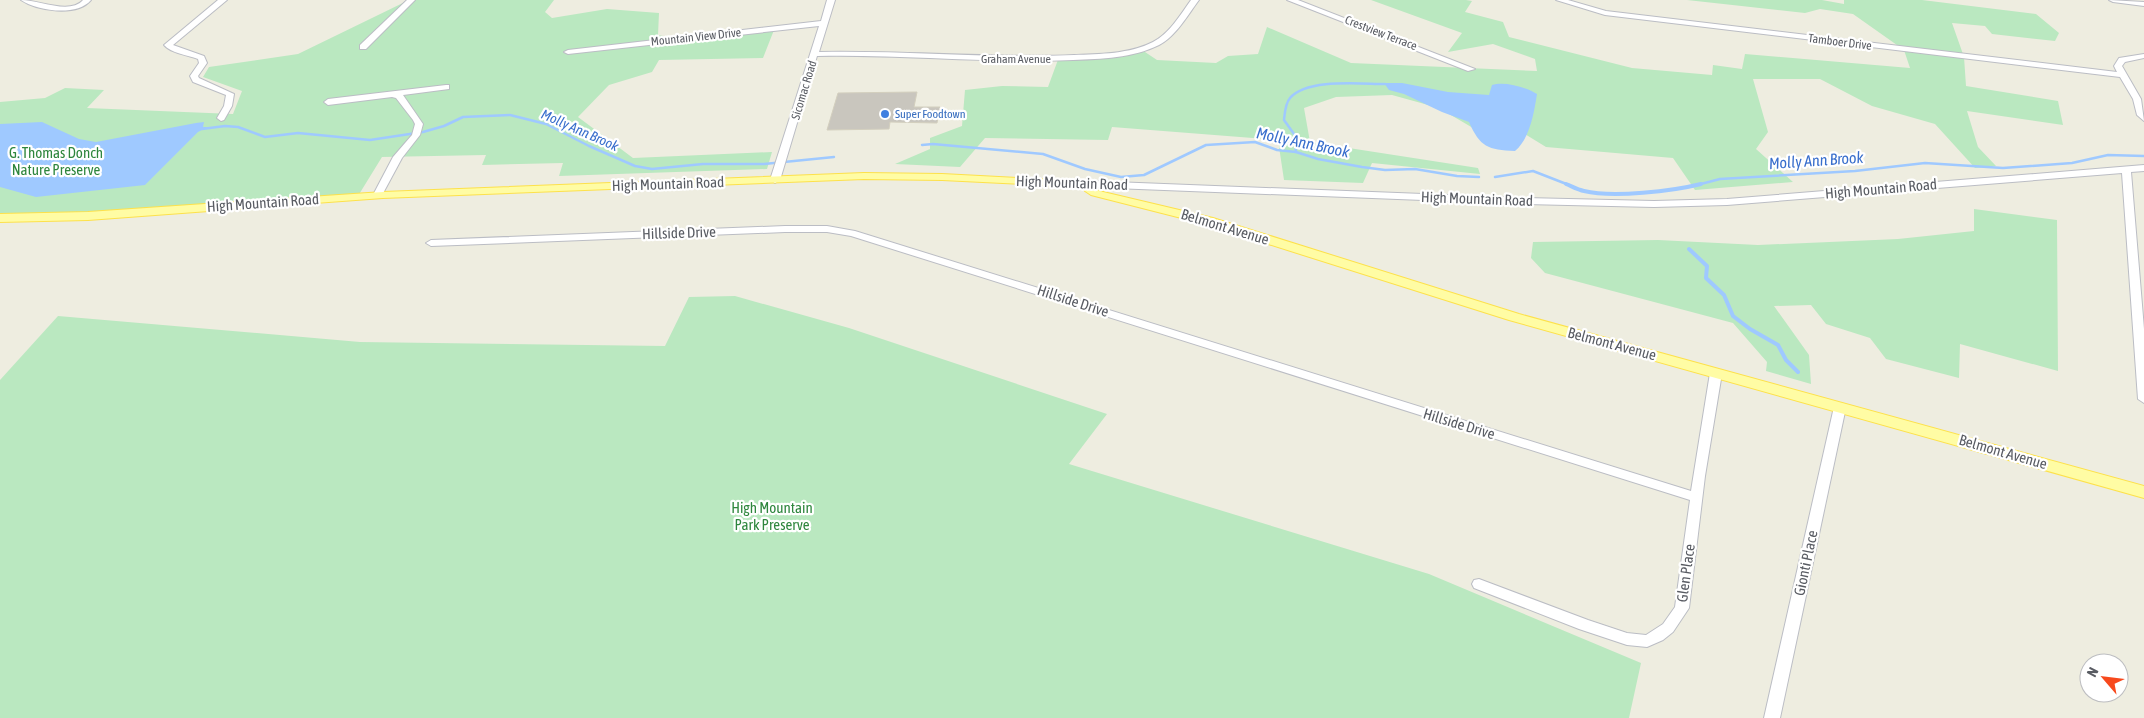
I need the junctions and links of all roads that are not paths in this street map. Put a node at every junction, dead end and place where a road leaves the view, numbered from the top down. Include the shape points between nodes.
1 (25, 0) edge
2 (87, 0) edge
3 (223, 0) edge
4 (411, 0) edge
5 (832, 0) edge
6 (1196, 0) edge
7 (1291, 0) edge
8 (1560, 0) edge
9 (2113, 0) edge
10 (2144, 4) edge
11 (824, 24) junction
12 (363, 48) dead end
13 (568, 52) dead end
14 (815, 54) junction
15 (2144, 56) edge
16 (1471, 69) dead end
17 (2122, 75) junction
18 (446, 87) dead end
19 (393, 94) junction
20 (328, 102) dead end
21 (221, 118) dead end
22 (2144, 118) edge
23 (2144, 168) edge
24 (2126, 170) junction
25 (777, 174) junction
26 (1088, 184) junction
27 (378, 195) junction
28 (0, 218) edge
29 (431, 243) dead end
30 (1716, 373) junction
31 (2144, 399) edge
32 (1840, 407) junction
33 (2144, 492) edge
34 (1696, 497) junction
35 (1479, 584) dead end
36 (1772, 718) edge

1 - 2 street via 76,9
3 - 21 street via 168,45 201,58 203,63 194,76 196,80 230,94 226,112
4 - 12 street
5 - 11 street, Sicomac Road
6 - 14 street, Graham Avenue via 1161,40 1123,53 1007,60
7 - 16 street, Crestview Terrace
8 - 17 street, Tamboer Drive via 1606,13
9 - 10 street
11 - 13 street, Mountain View Drive
11 - 14 street, Sicomac Road
14 - 25 street, Sicomac Road
15 - 17 street via 2122,60 2118,66
17 - 22 street
18 - 19 street
19 - 20 street
19 - 27 street via 399,96 419,124 417,133 398,157
23 - 24 street, High Mountain Road
24 - 26 street, High Mountain Road via 1727,202 1654,204 1525,202
24 - 31 street
25 - 26 main road, High Mountain Road
25 - 27 main road, High Mountain Road
26 - 30 main road, Belmont Avenue via 1095,193 1199,218 1506,315
27 - 28 main road, High Mountain Road via 88,216
29 - 34 street, Hillside Drive via 785,229 852,232
30 - 32 main road, Belmont Avenue
30 - 34 street, Glen Place
32 - 33 main road, Belmont Avenue
32 - 36 street, Gionti Place
34 - 35 street, Glen Place via 1682,608 1658,636 1647,640 1627,639

